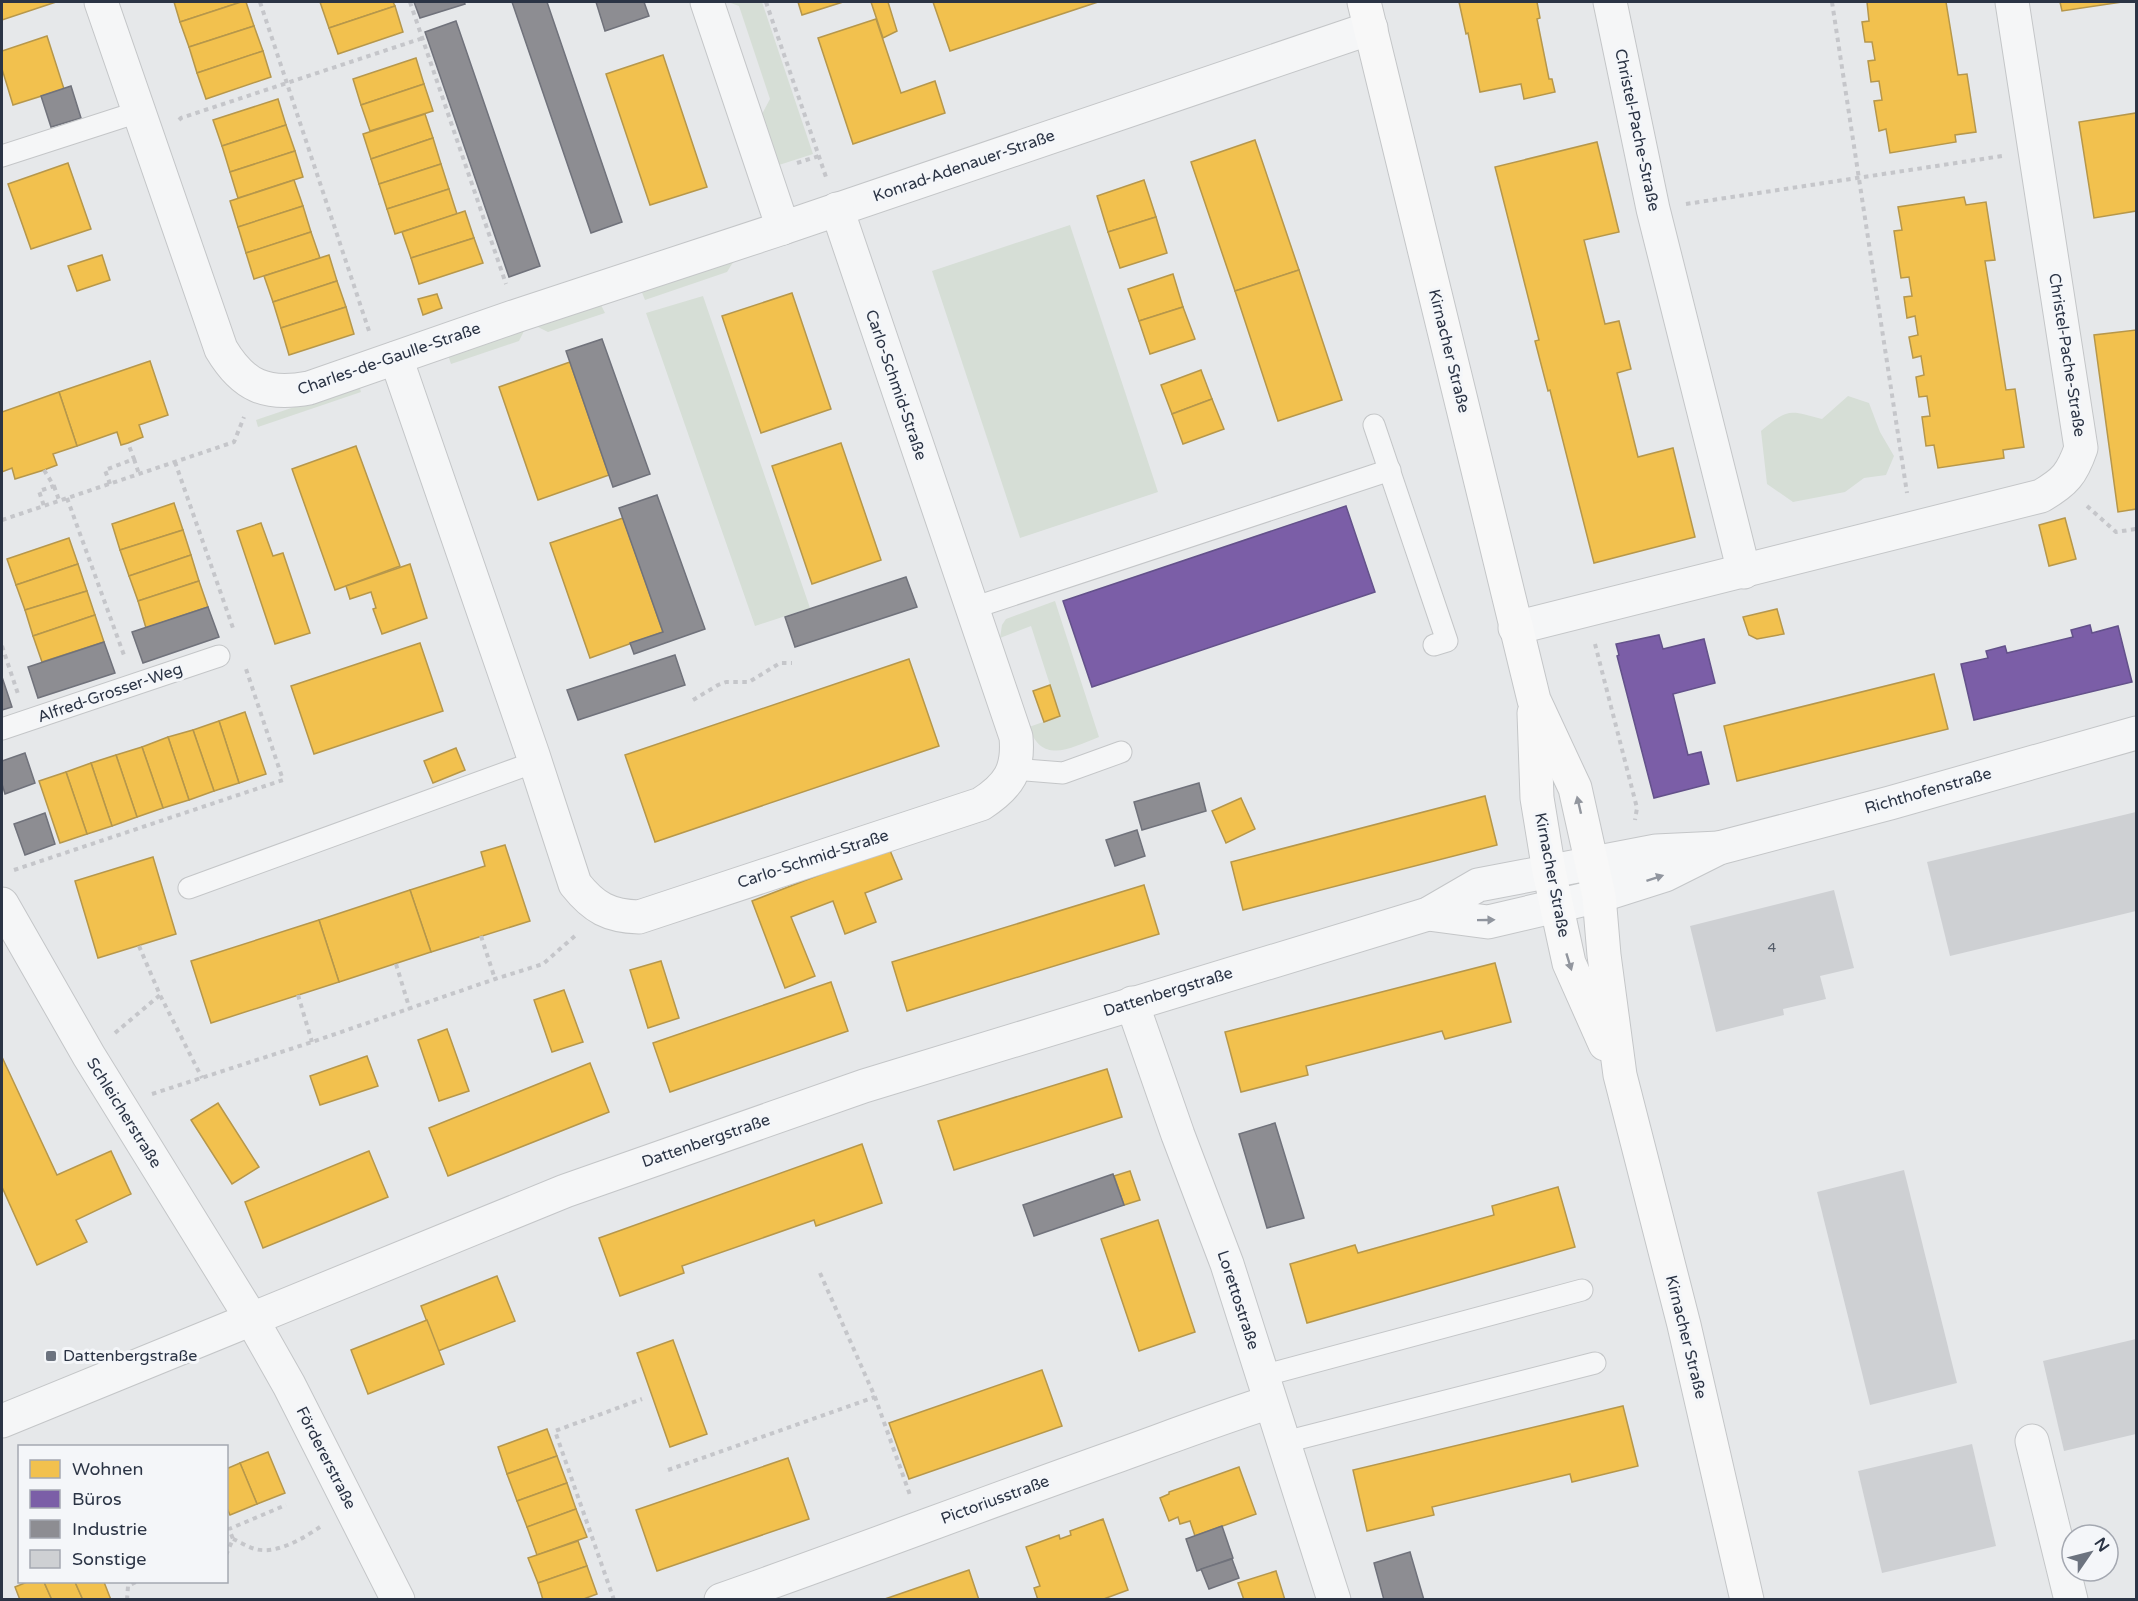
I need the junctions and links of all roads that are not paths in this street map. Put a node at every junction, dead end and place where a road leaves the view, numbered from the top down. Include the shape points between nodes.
1 (101, 2) edge
2 (707, 2) edge
3 (1610, 2) edge
4 (2012, 2) edge
5 (1367, 15) edge
6 (138, 112) junction
7 (2, 156) edge
8 (837, 210) junction
9 (783, 228) junction
10 (396, 358) junction
11 (1374, 425) dead end
12 (1389, 470) junction
13 (1744, 572) junction
14 (973, 609) junction
15 (1515, 628) junction
16 (1434, 645) dead end
17 (219, 656) dead end
18 (1534, 700) junction
19 (2, 729) edge
20 (2136, 733) edge
21 (1121, 752) dead end
22 (535, 762) junction
23 (1014, 769) junction
24 (1719, 848) junction
25 (1592, 862) junction
26 (1550, 871) junction
27 (189, 888) dead end
28 (1599, 896) junction
29 (2, 904) edge
30 (1557, 905) junction
31 (1428, 914) junction
32 (1132, 1003) junction
33 (1620, 1075) junction
34 (1582, 1290) dead end
35 (251, 1318) junction
36 (1595, 1363) dead end
37 (1266, 1389) junction
38 (2, 1421) edge
39 (2032, 1441) dead end
40 (1285, 1442) junction
41 (399, 1599) edge
42 (721, 1599) edge
43 (1334, 1599) edge
44 (1747, 1599) edge
45 (2071, 1599) edge

1 - 6 street, Charles-de-Gaulle-Straße
2 - 9 street
3 - 13 street, Christel-Pache-Straße via 1653,209
4 - 13 street, Christel-Pache-Straße via 2081,448 2074,470 2062,484 2041,496
5 - 8 street, Konrad-Adenauer-Straße
5 - 15 main road, Kirnacher Straße
6 - 7 lane
6 - 10 street, Charles-de-Gaulle-Straße via 220,349 232,367 257,387 288,392
8 - 9 street, Konrad-Adenauer-Straße
8 - 14 street, Carlo-Schmid-Straße
9 - 10 street, Charles-de-Gaulle-Straße
10 - 22 street, Carlo-Schmid-Straße
11 - 12 lane
12 - 14 lane
12 - 16 lane via 1446,641
13 - 15 street
14 - 23 street, Carlo-Schmid-Straße via 1016,737 1018,755
15 - 18 main road, Kirnacher Straße
17 - 19 lane, Alfred-Grosser-Weg
25 -> 18 main road, Kirnacher Straße via 1575,788
18 - 26 main road, Kirnacher Straße via 1538,798
20 - 24 street, Richthofenstraße
21 - 23 lane via 1063,773
22 - 23 street, Carlo-Schmid-Straße via 575,884 601,909 639,917 981,804 998,793
22 - 27 lane
24 - 25 street, Richthofenstraße via 1656,851
28 -> 24 street, Richthofenstraße via 1665,875
25 - 26 street, Richthofenstraße
25 - 28 main road, Kirnacher Straße
26 - 30 main road, Kirnacher Straße
26 - 31 street, Dattenbergstraße via 1478,885
28 - 30 street, Dattenbergstraße
28 - 33 main road, Kirnacher Straße
29 - 35 street, Schleicherstraße via 88,1056
31 -> 30 street, Dattenbergstraße via 1488,922
30 -> 33 main road, Kirnacher Straße via 1569,963
31 - 32 street, Dattenbergstraße
32 - 35 street, Dattenbergstraße via 864,1086 565,1191
32 - 37 street, Lorettostraße via 1227,1264
33 - 44 main road, Kirnacher Straße via 1684,1325
34 - 37 lane
35 - 38 street, Dattenbergstraße
35 - 41 street, Fördererstraße
36 - 40 lane
37 - 40 street, Lorettostraße
37 - 42 street, Pictoriusstraße via 836,1560
39 - 45 street
40 - 43 street, Lorettostraße

